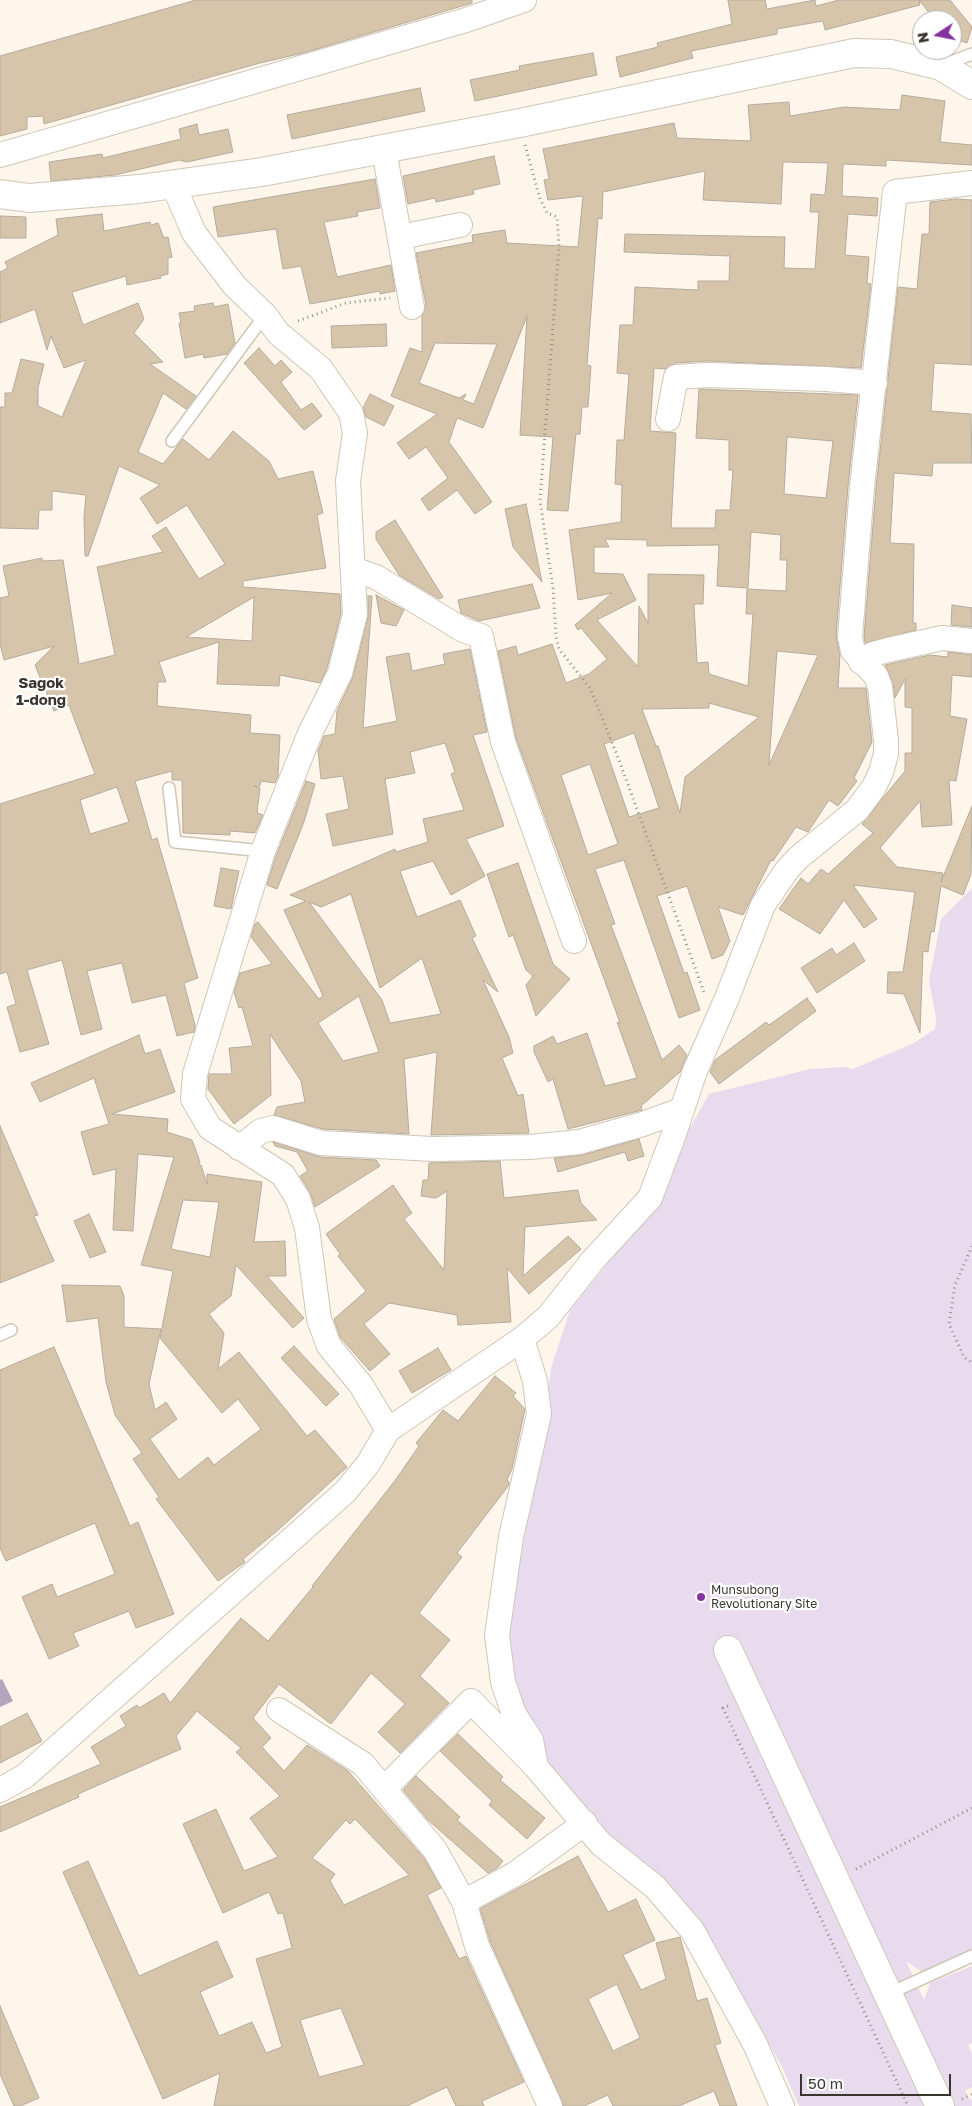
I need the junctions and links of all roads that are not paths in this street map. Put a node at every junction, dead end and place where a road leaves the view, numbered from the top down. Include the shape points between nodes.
1 (524, 0) edge
2 (972, 54) edge
3 (941, 66) junction
4 (972, 86) edge
5 (384, 150) junction
6 (0, 155) edge
7 (972, 182) edge
8 (173, 184) junction
9 (0, 194) edge
10 (460, 224) dead end
11 (400, 237) junction
12 (411, 302) road end
13 (271, 324) junction
14 (875, 383) junction
15 (668, 419) dead end
16 (172, 440) dead end
17 (353, 569) junction
18 (972, 641) edge
19 (861, 662) junction
20 (169, 788) dead end
21 (263, 851) junction
22 (574, 941) dead end
23 (681, 1110) junction
24 (239, 1148) junction
25 (11, 1330) dead end
26 (0, 1335) edge
27 (522, 1339) junction
28 (388, 1430) junction
29 (728, 1650) dead end
30 (279, 1710) dead end
31 (536, 1767) junction
32 (384, 1789) junction
33 (0, 1790) edge
34 (584, 1823) junction
35 (464, 1902) junction
36 (972, 1956) edge
37 (888, 1994) junction
38 (550, 2106) edge
39 (782, 2106) edge
40 (940, 2106) edge

1 - 6 street via 466,20
2 - 3 lane
3 - 4 street
3 - 5 street via 891,54 854,53
5 - 8 street
5 - 11 street
7 - 14 street via 895,192
8 - 9 street via 29,198
8 - 13 street via 194,234 234,286
10 - 11 street
11 - 12 street
13 - 16 lane
13 - 17 street via 321,368 351,413 355,433 348,481
14 - 15 street via 676,376
14 - 19 street via 862,487 850,637 853,651
17 - 21 street via 355,614 340,673 310,733
17 - 22 street via 376,577 462,630 481,636 503,742
18 - 19 street via 942,638 873,654
19 - 23 street via 876,676 880,687 886,740 881,772 857,810 798,858 763,905
20 - 21 lane via 176,842
21 - 24 street via 193,1085 194,1100 210,1128
23 - 24 street via 579,1142 530,1148 321,1143 273,1128 261,1131
23 - 27 street via 650,1198 593,1260 548,1317
24 - 28 street via 283,1175 298,1199 306,1228 319,1319 329,1346 361,1385
25 - 26 lane
27 - 28 street
27 - 31 street via 535,1381 539,1414 511,1537 497,1634 503,1682 514,1714 532,1740
28 - 33 street via 368,1464 345,1492 25,1776
29 - 37 street
30 - 32 street via 363,1764
31 - 32 street via 471,1701
31 - 34 street
32 - 35 street via 435,1850
34 - 35 street via 514,1874
34 - 39 street via 601,1844 655,1887 692,1930 755,2044
35 - 38 street via 477,1946
36 - 37 lane
37 - 40 street

